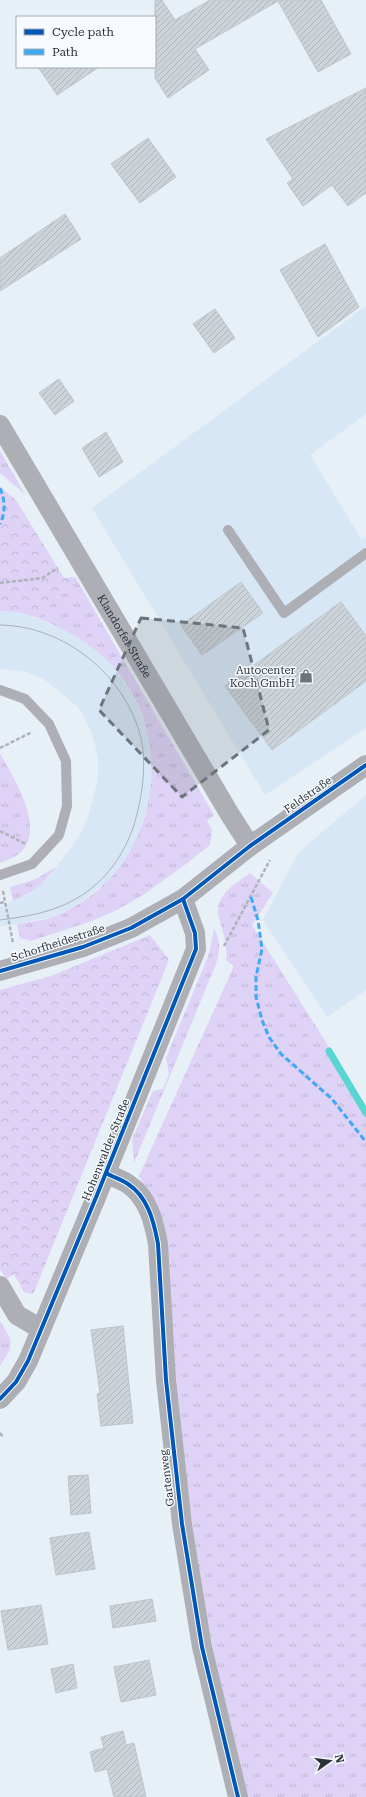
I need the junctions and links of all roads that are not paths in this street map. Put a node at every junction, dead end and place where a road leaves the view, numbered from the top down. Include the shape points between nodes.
1 (0, 425) edge
2 (228, 530) dead end
3 (366, 553) edge
4 (0, 690) edge
5 (366, 765) edge
6 (256, 842) junction
7 (0, 875) edge
8 (183, 899) junction
9 (0, 971) edge
10 (106, 1173) junction
11 (0, 1286) edge
12 (41, 1329) junction
13 (0, 1398) edge
14 (238, 1797) edge

1 - 6 street, Klandorfer Straße via 229,812
2 - 3 lane via 284,613
4 - 7 lane via 25,699 49,724 66,761 67,806 59,835 32,864
5 - 6 street, Feldstraße
6 - 8 street, Schorfheidestraße
8 - 9 street, Schorfheidestraße via 131,928 83,947
8 - 10 street, Hohenwalder Straße via 195,932 196,949
10 - 12 street, Hohenwalder Straße
10 - 14 street, Gartenweg via 129,1184 139,1195 150,1212 155,1228 166,1380 182,1524 202,1647
11 - 12 street via 17,1315
12 - 13 street, Hohenwalder Straße via 16,1382

